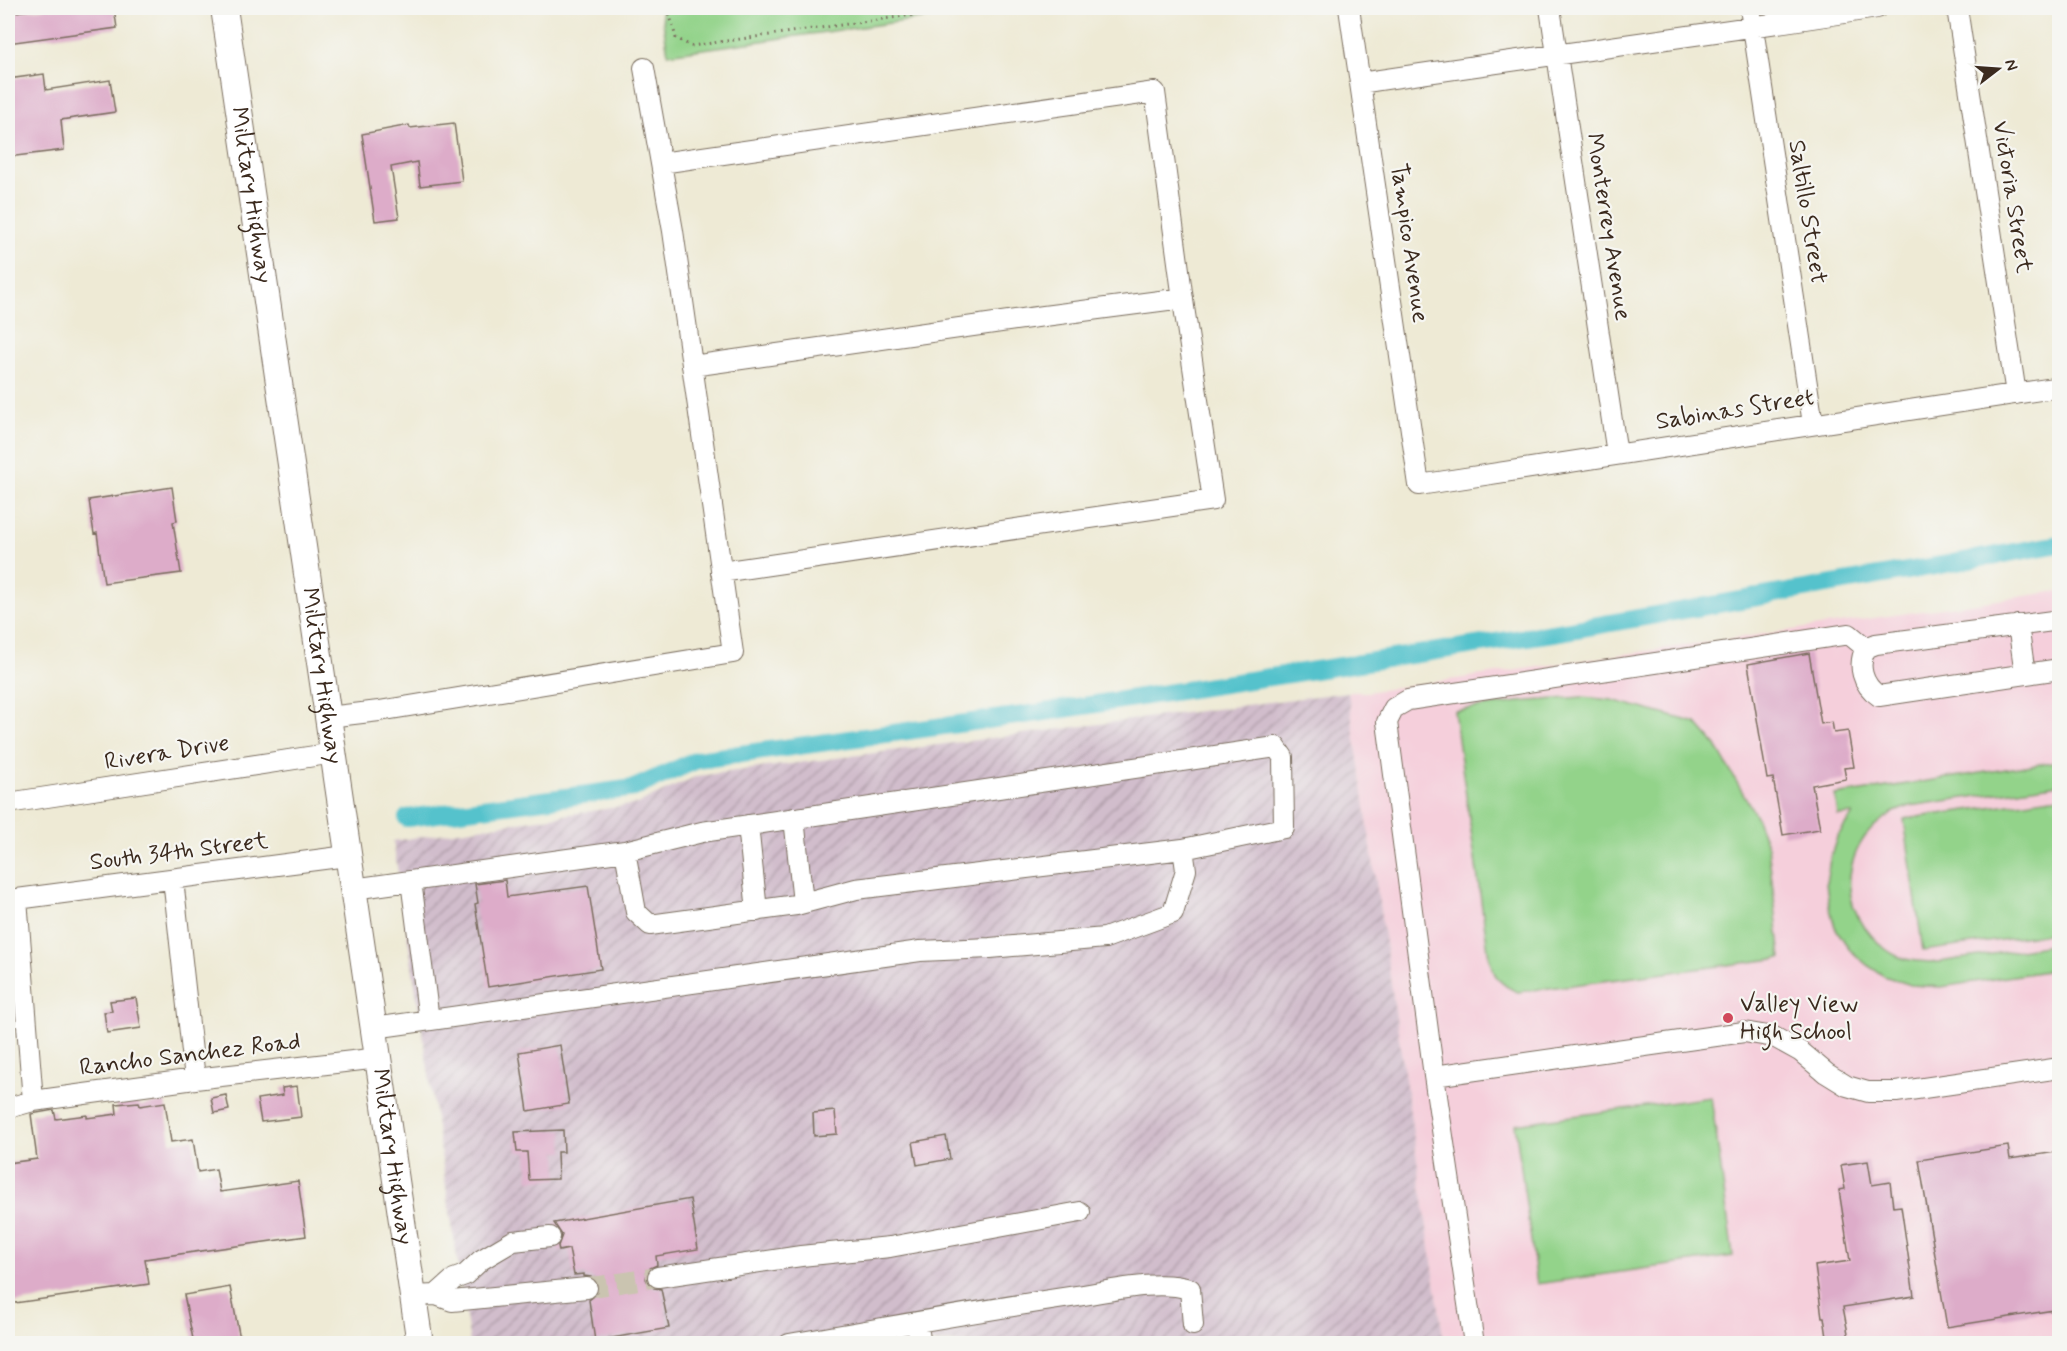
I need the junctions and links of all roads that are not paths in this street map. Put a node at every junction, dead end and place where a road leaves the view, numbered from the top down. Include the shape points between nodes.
1 (224, 8) edge
2 (1349, 8) edge
3 (1550, 8) edge
4 (1750, 8) edge
5 (1877, 8) edge
6 (1958, 8) edge
7 (1753, 27) junction
8 (1556, 53) junction
9 (644, 68) dead end
10 (1360, 83) junction
11 (661, 163) junction
12 (1183, 298) junction
13 (692, 366) junction
14 (2060, 387) edge
15 (2016, 394) junction
16 (1813, 424) junction
17 (1617, 454) junction
18 (1419, 485) joint
19 (721, 572) junction
20 (2060, 620) edge
21 (2018, 625) junction
22 (1866, 648) junction
23 (2060, 669) edge
24 (2025, 674) junction
25 (328, 717) junction
26 (334, 753) junction
27 (8, 803) edge
28 (794, 819) junction
29 (748, 825) junction
30 (1183, 849) junction
31 (625, 851) junction
32 (347, 856) junction
33 (172, 879) junction
34 (411, 881) junction
35 (353, 889) junction
36 (804, 903) junction
37 (757, 911) junction
38 (429, 1020) junction
39 (374, 1028) junction
40 (379, 1058) junction
41 (2060, 1068) edge
42 (1434, 1076) junction
43 (195, 1079) junction
44 (33, 1101) junction
45 (8, 1108) edge
46 (1080, 1212) dead end
47 (550, 1237) dead end
48 (658, 1277) tunnel mouth
49 (587, 1288) tunnel mouth
50 (424, 1296) junction
51 (917, 1322) junction
52 (1193, 1325) dead end
53 (420, 1344) edge
54 (789, 1344) edge
55 (921, 1344) edge
56 (1474, 1344) edge

1 - 25 main road, Military Highway
2 - 10 street, Tampico Avenue
3 - 8 street, Monterrey Avenue
4 - 7 street, Saltillo Street
5 - 7 street
6 - 15 street, Victoria Street
7 - 8 street
7 - 16 street, Saltillo Street
8 - 10 street
8 - 17 street, Monterrey Avenue
9 - 11 street
10 - 18 street, Tampico Avenue
11 - 12 street via 1155,92
11 - 13 street
12 - 13 street
12 - 19 street via 1213,500
13 - 19 street
14 - 15 street, Sabinas Street
15 - 16 street, Sabinas Street
16 - 17 street, Sabinas Street
17 - 18 street, Sabinas Street
19 - 25 street via 733,653
20 - 21 street
21 - 22 street
21 - 24 street
22 - 24 street via 1861,658 1863,677 1869,690 1879,696
22 - 42 street via 1849,634 1408,700 1394,708 1387,722
23 - 24 street
25 - 26 main road, Military Highway
26 - 27 street, Rivera Drive
26 - 32 main road, Military Highway
28 - 29 street
28 - 30 street via 1276,747 1283,757 1284,828
28 - 36 street
29 - 31 street
29 - 37 street
30 - 36 street via 856,889
30 - 38 street via 1186,870 1173,913 1105,939 920,951
31 - 34 street
31 - 37 street via 636,912 650,925
32 - 33 street, South 34th Street
32 - 35 main road, Military Highway
33 - 43 street
33 - 44 street, South 34th Street via 17,899
34 - 35 street
34 - 38 street
35 - 39 main road, Military Highway
36 - 37 street
38 - 39 street
39 - 40 main road, Military Highway
40 - 43 street, Rancho Sanchez Road
40 - 50 main road, Military Highway
41 - 42 street via 1896,1092 1868,1092 1826,1074 1801,1052 1774,1037 1744,1032
42 - 56 street
43 - 44 street, Rancho Sanchez Road
44 - 45 street, Rancho Sanchez Road
46 - 48 street via 890,1247
47 - 50 street via 513,1242 481,1260 465,1275
49 - 50 street via 452,1301
50 - 53 main road, Military Highway
51 - 52 street via 1175,1284 1190,1289
51 - 54 street
51 - 55 street

